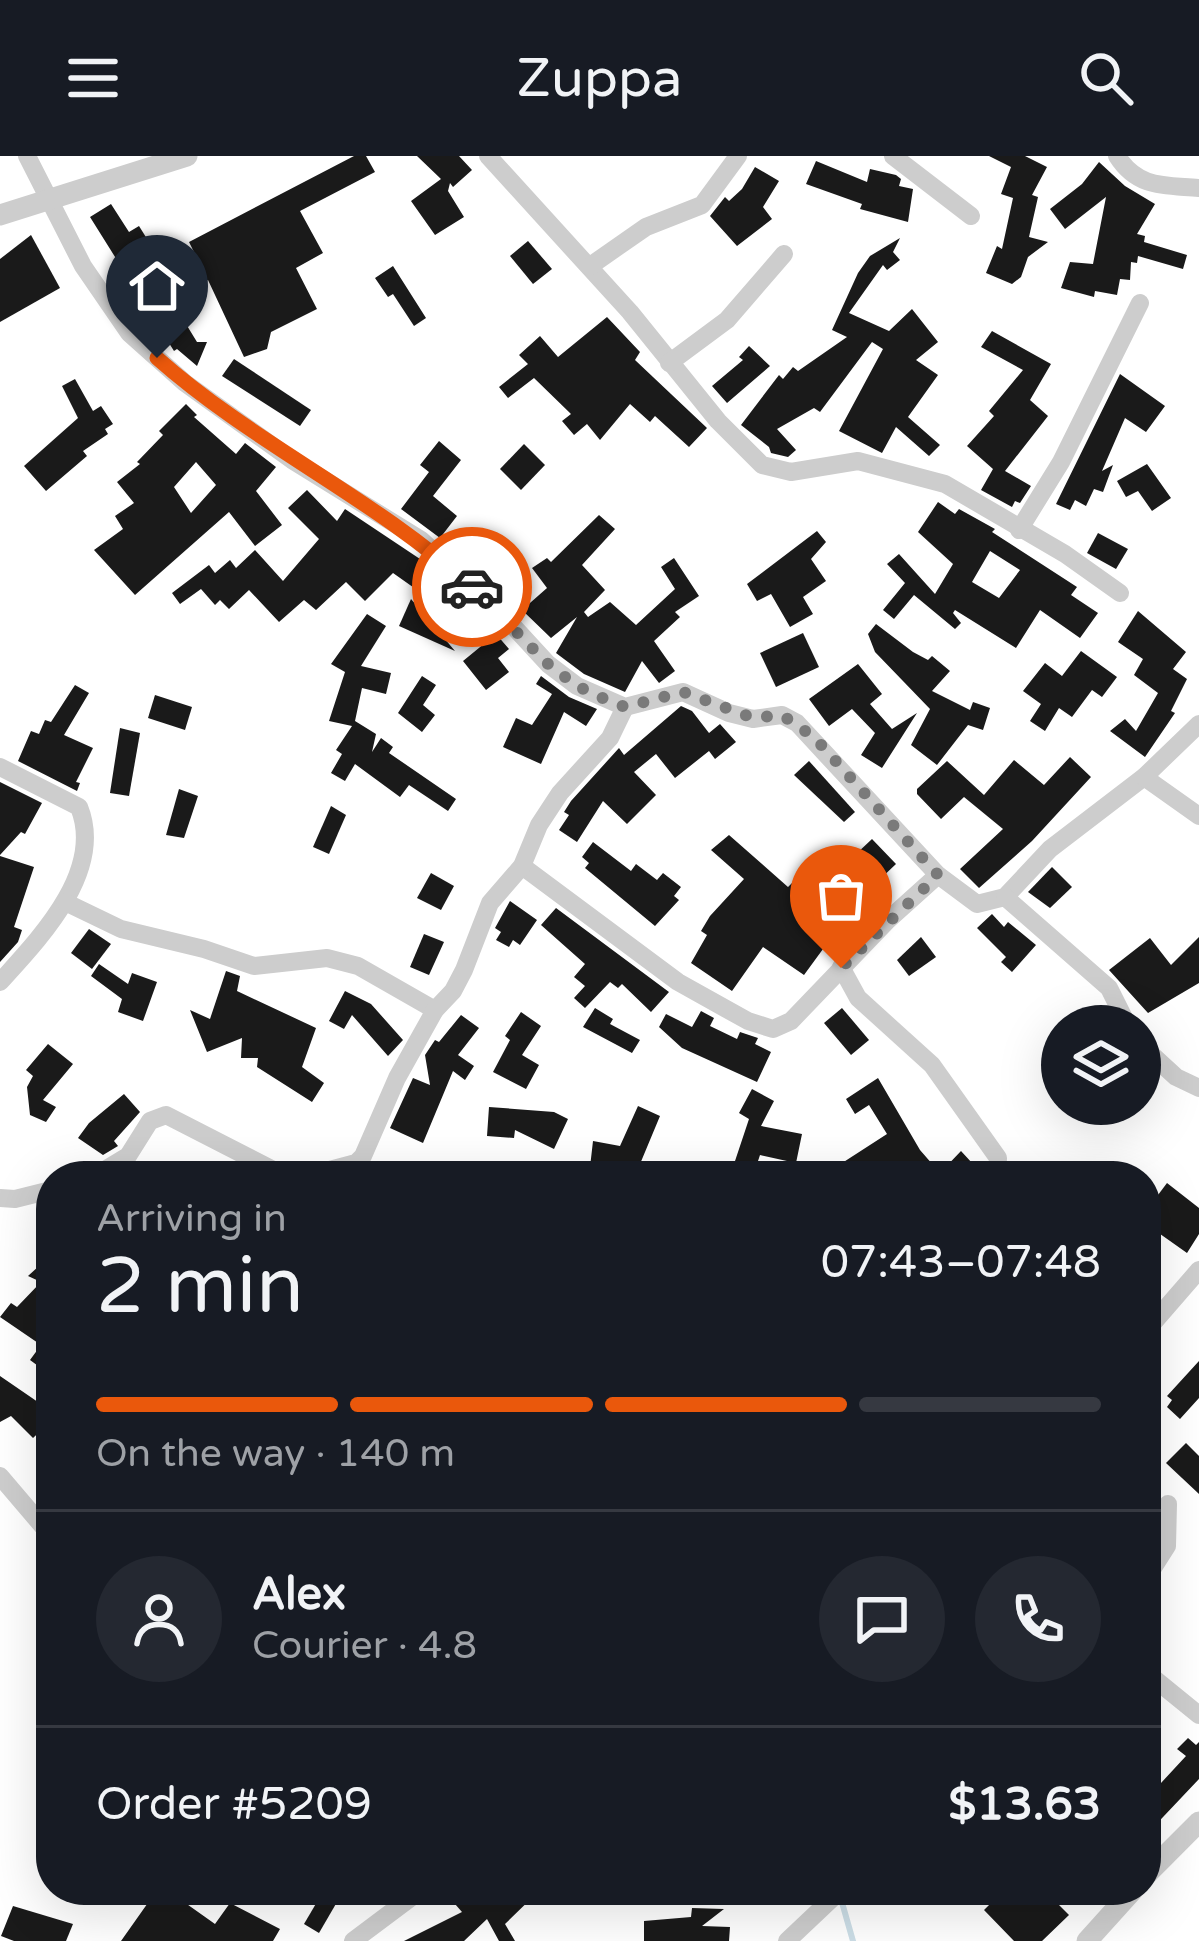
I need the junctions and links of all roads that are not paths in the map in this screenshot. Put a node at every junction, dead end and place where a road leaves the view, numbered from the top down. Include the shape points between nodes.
1 (27, 156) edge
2 (187, 156) edge
3 (488, 156) edge
4 (738, 156) edge
5 (893, 156) edge
6 (1117, 156) edge
7 (1199, 188) edge
8 (48, 202) junction
9 (0, 214) edge
10 (970, 216) dead end
11 (784, 254) dead end
12 (590, 266) junction
13 (1140, 303) dead end
14 (669, 363) junction
15 (1019, 530) junction
16 (1120, 593) dead end
17 (625, 707) junction
18 (1199, 724) edge
19 (0, 767) edge
20 (1144, 777) junction
21 (1199, 816) edge
22 (522, 866) junction
23 (938, 875) junction
24 (1005, 897) junction
25 (65, 902) junction
26 (841, 968) junction
27 (0, 982) edge
28 (1118, 1005) edge
29 (435, 1010) junction
30 (1161, 1064) edge
31 (1199, 1088) edge
32 (120, 1161) edge
33 (256, 1161) edge
34 (358, 1161) edge
35 (998, 1161) edge
36 (36, 1194) edge
37 (0, 1198) edge
38 (1199, 1270) edge
39 (1161, 1314) edge
40 (0, 1476) edge
41 (1168, 1504) dead end
42 (36, 1518) edge
43 (1161, 1555) edge
44 (1161, 1684) edge
45 (1199, 1715) edge
46 (1199, 1822) edge
47 (1161, 1860) edge
48 (402, 1905) edge
49 (825, 1905) edge
50 (1119, 1905) edge
51 (353, 1941) edge
52 (788, 1941) edge
53 (1087, 1941) edge

1 - 8 street
2 - 8 street
3 - 12 street
4 - 12 street via 702,205 646,227
5 - 10 street
6 - 7 street via 1157,187
8 - 9 street
8 - 17 street via 129,334 171,371 421,540 548,664
11 - 14 street via 727,320
12 - 14 street
13 - 15 street
14 - 15 street via 762,465 791,472 858,461 892,468 945,484
15 - 16 street
17 - 22 street via 610,738 539,824
17 - 23 street via 683,692 729,712 797,723
18 - 20 street
19 - 25 street via 79,807 87,827
20 - 21 street
20 - 24 street via 1081,822
22 - 26 street via 678,982 773,1030
22 - 29 street via 490,903 453,992
23 - 24 street via 977,904
23 - 26 street
24 - 28 street via 1109,988
25 - 27 street
25 - 29 street via 121,929 254,966 327,958 358,966
26 - 35 street via 858,998 940,1076
29 - 34 street
30 - 31 street
32 - 33 street via 150,1120 166,1115
36 - 37 street
38 - 39 street
40 - 42 street
41 - 43 street
44 - 45 street
46 - 47 street
48 - 51 street
49 - 52 street
50 - 53 street

